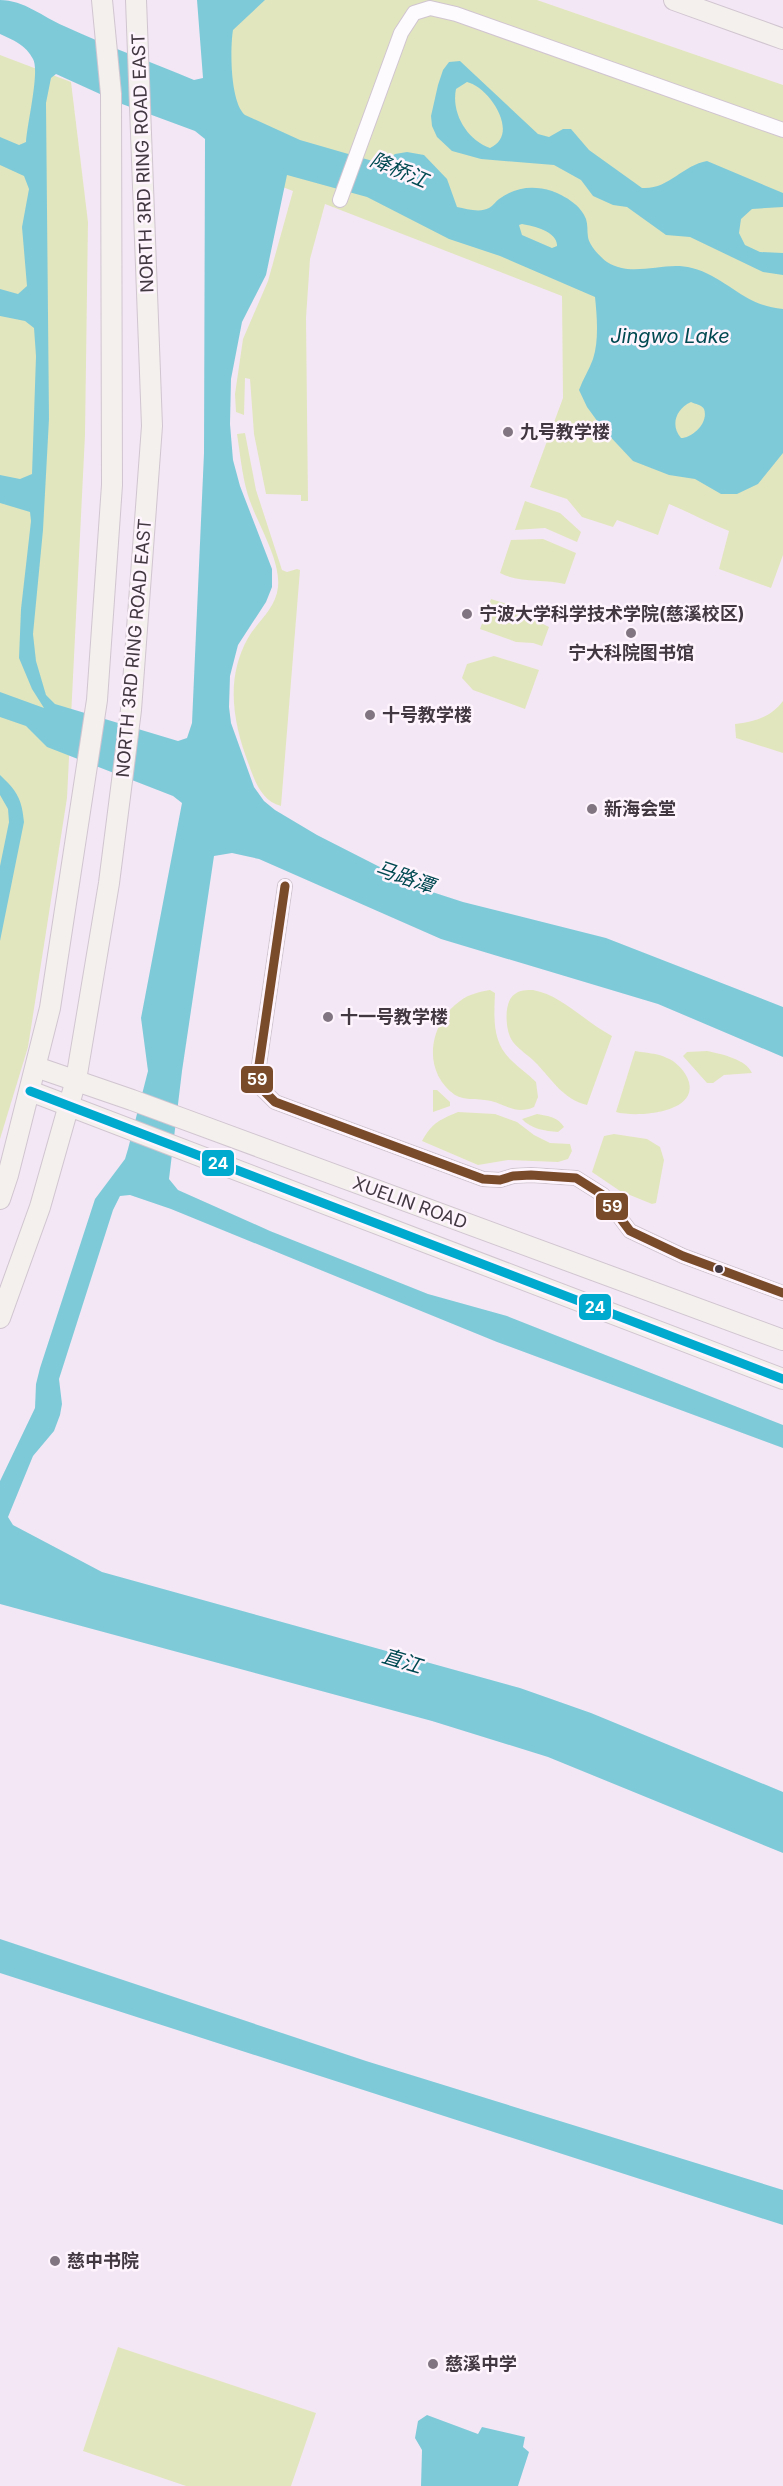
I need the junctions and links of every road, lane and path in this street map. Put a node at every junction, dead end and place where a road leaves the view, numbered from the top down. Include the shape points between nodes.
1 (102, 0) edge
2 (136, 0) edge
3 (674, 0) edge
4 (783, 39) edge
5 (783, 130) edge
6 (340, 200) dead end
7 (285, 886) dead end
8 (36, 1067) junction
9 (76, 1080) junction
10 (30, 1091) junction
11 (68, 1105) junction
12 (0, 1199) edge
13 (783, 1293) edge
14 (0, 1318) edge
15 (783, 1340) edge
16 (783, 1378) edge

1 - 8 main road, NORTH 3RD RING ROAD EAST via 111,94 112,485 97,700 59,958
2 - 9 main road, NORTH 3RD RING ROAD EAST via 152,426 131,710 109,883
3 - 4 main road
5 - 6 street via 430,8 414,13 401,33
7 - 13 street via 257,1079 275,1102 483,1179 531,1175 576,1178 603,1195 630,1231 683,1256
8 - 9 main road, XUELIN ROAD
8 - 10 main road, NORTH 3RD RING ROAD EAST
9 - 11 main road, NORTH 3RD RING ROAD EAST
9 - 15 main road, XUELIN ROAD
10 - 11 main road, XUELIN ROAD
10 - 12 main road, NORTH 3RD RING ROAD EAST
11 - 14 main road, NORTH 3RD RING ROAD EAST via 40,1207
11 - 16 main road, XUELIN ROAD

